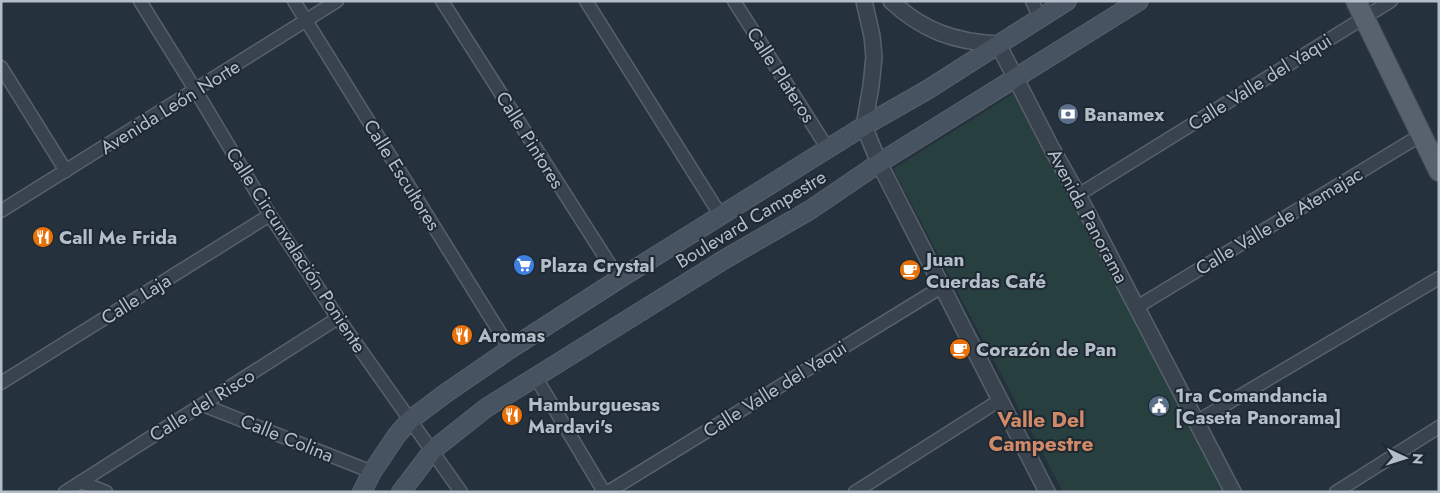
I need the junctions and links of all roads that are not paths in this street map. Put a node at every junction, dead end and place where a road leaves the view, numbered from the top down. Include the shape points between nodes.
1 (140, 1) edge
2 (294, 1) edge
3 (337, 1) edge
4 (442, 1) edge
5 (586, 1) edge
6 (734, 1) edge
7 (864, 1) edge
8 (891, 1) edge
9 (1032, 1) edge
10 (1067, 1) edge
11 (1139, 1) edge
12 (1391, 1) edge
13 (1359, 9) edge
14 (1040, 18) junction
15 (307, 21) junction
16 (998, 44) junction
17 (1, 67) edge
18 (1015, 80) junction
19 (196, 90) junction
20 (864, 126) junction
21 (1421, 135) junction
22 (828, 150) junction
23 (880, 163) junction
24 (1439, 171) edge
25 (66, 172) junction
26 (1078, 195) junction
27 (1, 211) edge
28 (270, 216) junction
29 (720, 216) junction
30 (1439, 278) edge
31 (619, 279) junction
32 (943, 286) junction
33 (1137, 307) junction
34 (338, 318) junction
35 (510, 349) junction
36 (536, 376) junction
37 (1, 383) edge
38 (1000, 400) junction
39 (203, 405) junction
40 (410, 420) junction
41 (1196, 422) junction
42 (1439, 427) edge
43 (433, 450) junction
44 (372, 472) junction
45 (81, 482) junction
46 (65, 492) edge
47 (106, 492) edge
48 (362, 492) edge
49 (401, 492) edge
50 (461, 492) edge
51 (604, 492) edge
52 (608, 492) edge
53 (855, 492) edge
54 (1047, 492) edge
55 (1233, 492) edge
56 (1336, 492) edge

1 - 19 street, Calle Circunvalación Poniente
2 - 15 street, Calle Escultores
3 - 15 street, Avenida León Norte
4 - 31 street, Calle Pintores
5 - 29 street
6 - 22 street, Calle Plateros
7 - 20 street via 874,57
8 - 16 street via 918,22 943,35 962,41
9 - 14 street
10 - 14 main road, Boulevard Campestre
11 - 18 main road, Boulevard Campestre
12 - 13 street, Calle Valle del Yaqui
13 - 21 main road
13 - 26 street, Calle Valle del Yaqui
14 - 16 main road, Boulevard Campestre
15 - 19 street, Avenida León Norte
15 - 35 street, Calle Escultores
16 - 18 street, Avenida Panorama
16 - 20 main road, Boulevard Campestre
17 - 25 street
18 - 23 main road, Boulevard Campestre
18 - 26 street, Avenida Panorama
19 - 25 street, Avenida León Norte
19 - 28 street, Calle Circunvalación Poniente
20 - 22 main road, Boulevard Campestre
20 - 23 street
21 - 24 main road
21 - 33 street, Calle Valle de Atemajac
22 - 29 main road, Boulevard Campestre
23 - 32 street
23 - 36 main road, Boulevard Campestre via 810,210
25 - 27 street, Avenida León Norte
26 - 33 street, Avenida Panorama
28 - 34 street, Calle Circunvalación Poniente
28 - 37 street, Calle Laja
29 - 31 main road, Boulevard Campestre
30 - 41 street
31 - 35 main road, Boulevard Campestre
32 - 38 street
32 - 52 street, Calle Valle del Yaqui
33 - 41 street, Avenida Panorama
34 - 39 street, Calle del Risco
34 - 40 street, Calle Circunvalación Poniente
35 - 40 main road, Boulevard Campestre
36 - 43 main road, Boulevard Campestre via 486,408
36 - 51 street
38 - 53 street
38 - 54 street
39 - 44 street, Calle Colina
39 - 45 street, Calle del Risco
40 - 43 street, Calle Circunvalación Poniente
40 - 44 main road, Boulevard Campestre
41 - 55 street, Avenida Panorama
42 - 56 street
43 - 49 main road, Boulevard Campestre
43 - 50 street, Calle Circunvalación Poniente
44 - 48 main road, Boulevard Campestre
45 - 46 street, Calle del Risco
45 - 47 street

